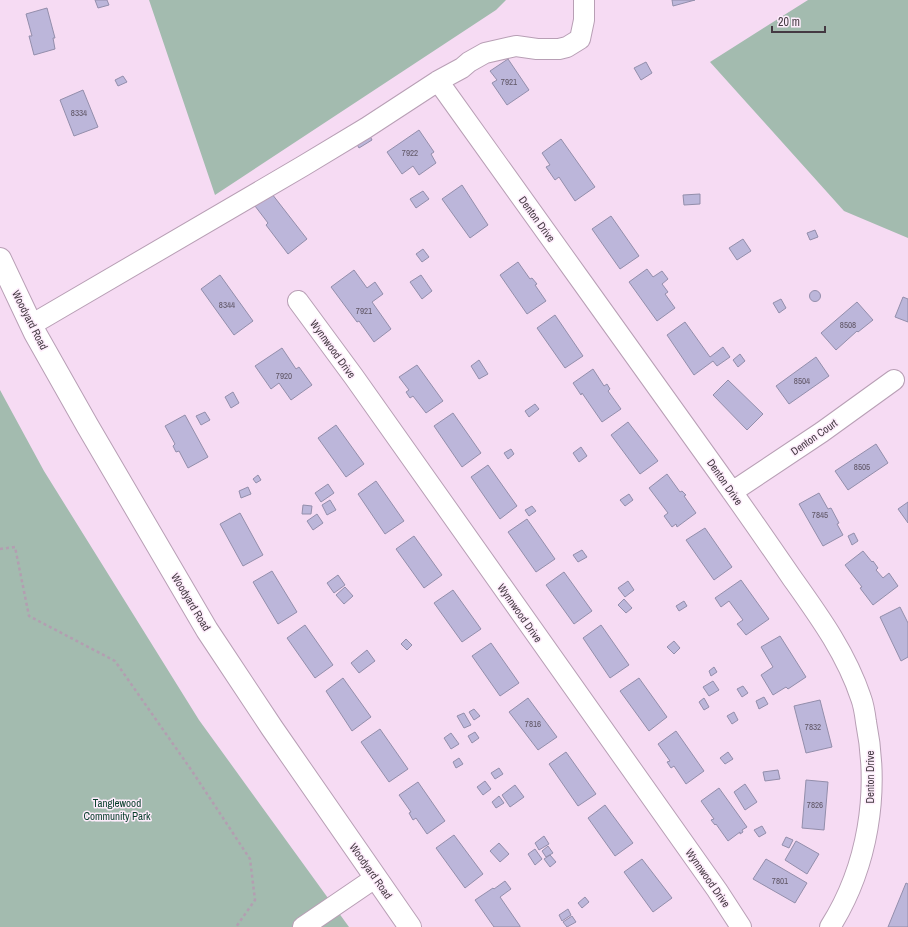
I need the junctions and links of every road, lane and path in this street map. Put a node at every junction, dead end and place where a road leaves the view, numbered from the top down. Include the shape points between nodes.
1 (584, 0) edge
2 (438, 81) junction
3 (0, 259) edge
4 (298, 301) dead end
5 (31, 325) junction
6 (894, 380) dead end
7 (732, 492) junction
8 (0, 549) edge
9 (375, 878) junction
10 (236, 927) edge
11 (303, 927) edge
12 (410, 927) edge
13 (741, 927) edge
14 (830, 927) edge

1 - 2 street via 584,20 580,39 567,48 537,49 516,46 495,50 485,53
2 - 5 street via 303,166
2 - 7 street, Denton Drive
3 - 5 main road, Woodyard Road
4 - 13 street, Wynnwood Drive via 714,885
5 - 9 main road, Woodyard Road via 207,630
6 - 7 street, Denton Court
7 - 14 street, Denton Drive via 834,639 847,662 862,700 872,754 870,816 865,844 849,892
8 - 10 path via 15,547 30,616 115,661 250,859 256,900
9 - 11 street
9 - 12 main road, Woodyard Road

